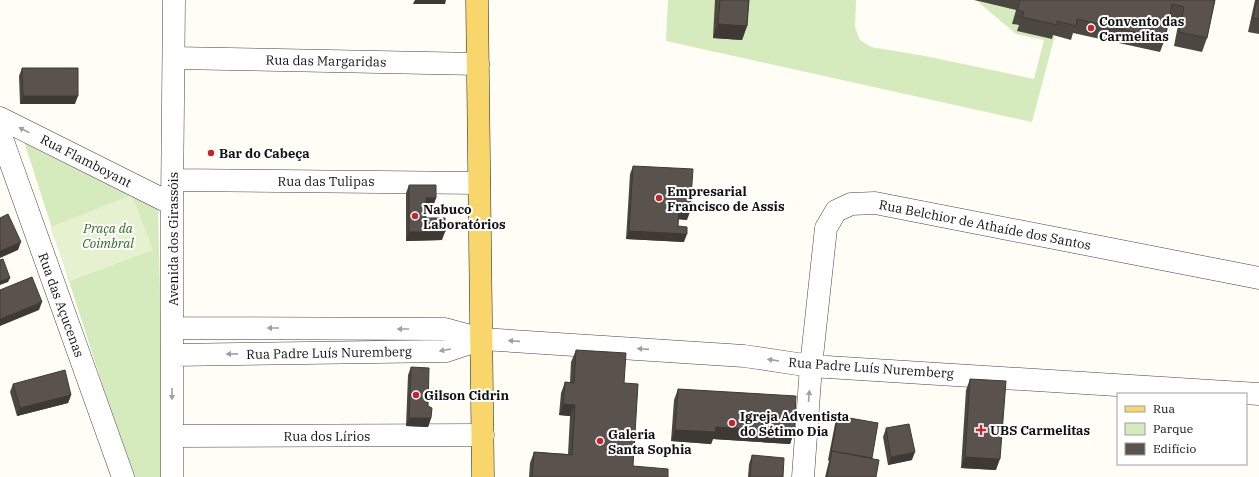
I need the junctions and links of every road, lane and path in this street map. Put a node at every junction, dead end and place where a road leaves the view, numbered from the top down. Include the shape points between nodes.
1 (174, 0) edge
2 (477, 0) edge
3 (174, 58) junction
4 (478, 64) junction
5 (0, 118) edge
6 (0, 133) edge
7 (173, 180) junction
8 (480, 182) junction
9 (172, 204) junction
10 (1259, 278) edge
11 (173, 328) junction
12 (482, 339) junction
13 (173, 355) junction
14 (811, 366) junction
15 (1243, 393) edge
16 (1247, 393) edge
17 (1259, 394) edge
18 (483, 435) junction
19 (172, 436) junction
20 (123, 477) edge
21 (172, 477) edge
22 (483, 477) edge
23 (803, 477) edge

1 - 3 street, Avenida dos Girassóis
2 - 4 main road
3 - 4 street, Rua das Margaridas
3 - 7 street, Avenida dos Girassóis
4 - 8 main road
9 -> 5 street, Rua Flamboyant
6 - 20 street, Rua das Açucenas
7 - 8 street, Rua das Tulipas
7 - 9 street, Avenida dos Girassóis
8 - 12 main road
9 - 11 street, Avenida dos Girassóis
10 - 14 street, Rua Belchior de Athaíde dos Santos via 875,203 851,204 836,211 826,228
12 -> 11 street, Rua Padre Luís Nuremberg via 445,329
11 - 13 street, Avenida dos Girassóis
12 -> 13 street, Rua Padre Luís Nuremberg via 446,351
14 -> 12 street, Rua Padre Luís Nuremberg via 744,356
12 - 18 main road
13 -> 19 street, Avenida dos Girassóis
14 - 15 street, Rua Padre Luís Nuremberg
23 -> 14 street, Rua Belchior de Athaíde dos Santos
16 - 17 street, Rua Padre Luís Nuremberg
18 - 19 street, Rua dos Lírios
18 - 22 main road
19 - 21 street, Avenida dos Girassóis

